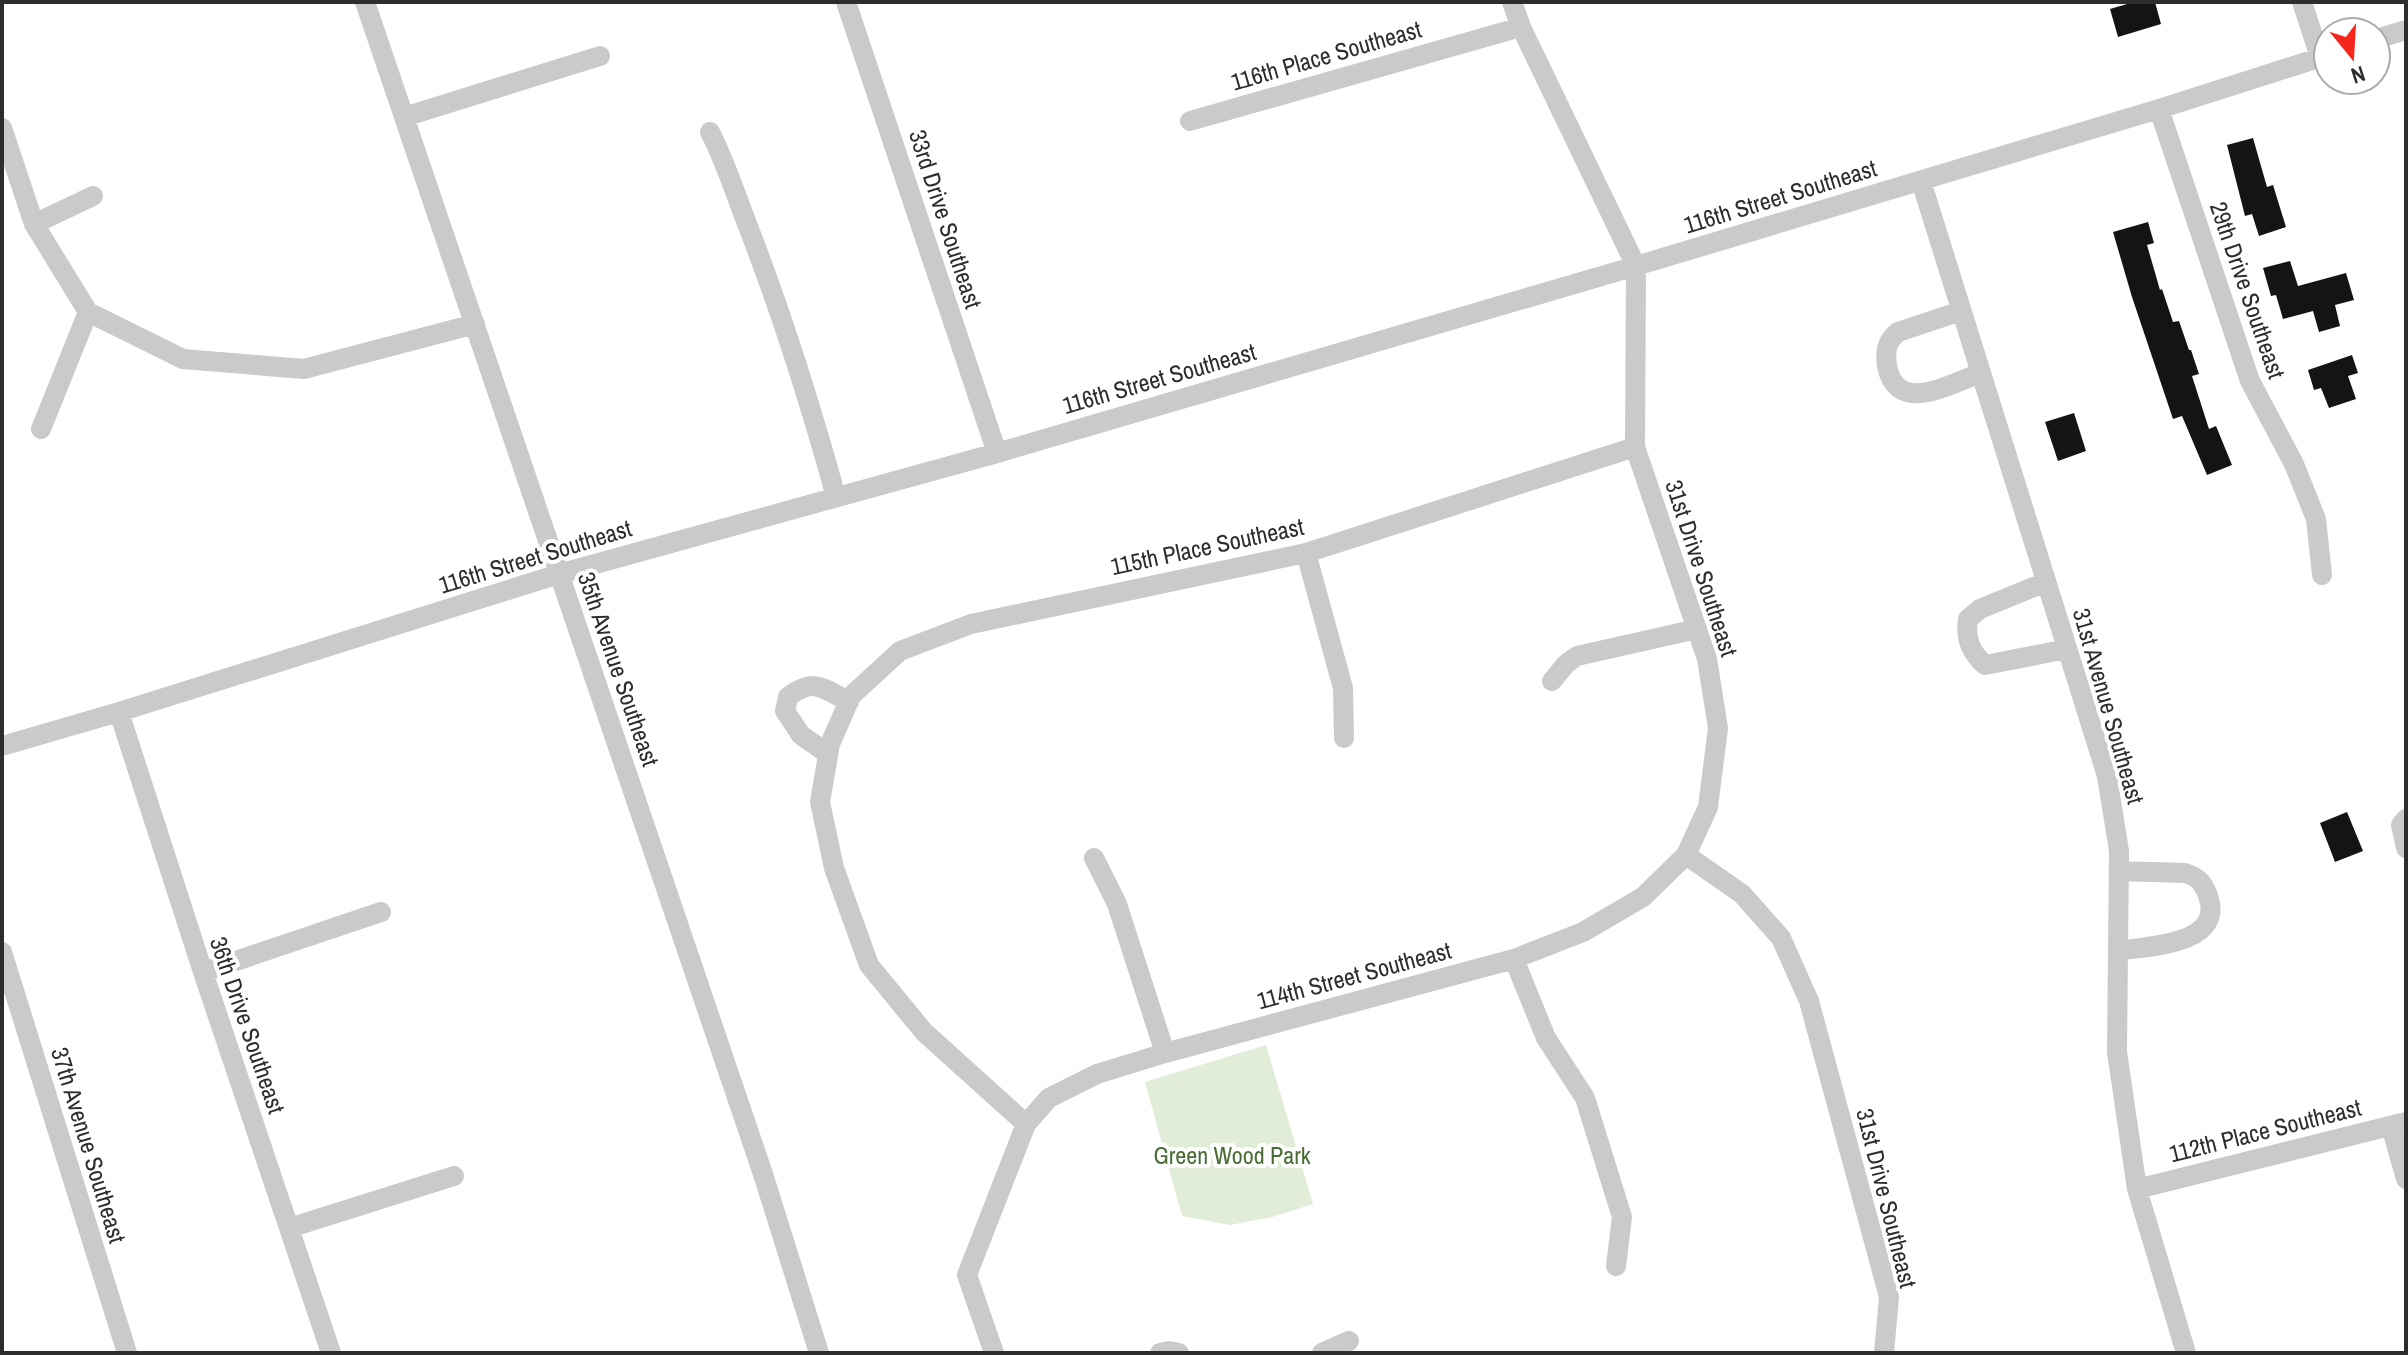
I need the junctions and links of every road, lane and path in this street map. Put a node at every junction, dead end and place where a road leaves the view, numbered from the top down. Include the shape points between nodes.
1 (365, 2) edge
2 (846, 2) edge
3 (1512, 2) edge
4 (2302, 2) edge
5 (1521, 27) junction
6 (2312, 27) edge
7 (600, 56) dead end
8 (2312, 60) edge
9 (2159, 109) junction
10 (404, 117) junction
11 (1190, 121) dead end
12 (2, 128) edge
13 (710, 132) dead end
14 (1921, 181) junction
15 (93, 196) dead end
16 (34, 224) junction
17 (1636, 266) junction
18 (1961, 311) junction
19 (88, 312) junction
20 (475, 324) junction
21 (1981, 373) junction
22 (41, 429) dead end
23 (1635, 447) junction
24 (997, 453) junction
25 (836, 497) junction
26 (1306, 553) junction
27 (559, 574) junction
28 (2322, 575) dead end
29 (2046, 582) junction
30 (1697, 629) junction
31 (2067, 649) junction
32 (1552, 681) dead end
33 (849, 702) junction
34 (119, 712) junction
35 (1344, 738) dead end
36 (2, 746) edge
37 (829, 749) junction
38 (2406, 819) edge
39 (2406, 848) edge
40 (1686, 855) junction
41 (1094, 858) dead end
42 (2119, 871) junction
43 (381, 912) dead end
44 (2118, 951) junction
45 (2, 952) edge
46 (1514, 959) junction
47 (203, 972) junction
48 (1165, 1053) junction
49 (1026, 1124) junction
50 (2398, 1124) edge
51 (454, 1176) dead end
52 (2406, 1179) edge
53 (2137, 1189) junction
54 (289, 1228) junction
55 (1616, 1266) dead end
56 (1349, 1341) dead end
57 (127, 1353) edge
58 (331, 1353) edge
59 (819, 1353) edge
60 (994, 1353) edge
61 (1160, 1353) edge
62 (1179, 1353) edge
63 (1322, 1353) edge
64 (1884, 1353) edge
65 (2186, 1353) edge

1 - 10 street, 35th Avenue Southeast
2 - 24 street, 33rd Drive Southeast
3 - 5 street, 31st Drive Southeast
4 - 6 street
5 - 11 street, 116th Place Southeast
5 - 17 street, 31st Drive Southeast
7 - 10 street
8 - 9 street, 116th Street Southeast
9 - 14 street, 116th Street Southeast
9 - 28 street, 29th Drive Southeast via 2250,381 2316,519
10 - 20 street, 35th Avenue Southeast
12 - 16 street
13 - 25 street via 726,162 779,309
14 - 17 street, 116th Street Southeast
14 - 18 street, 31st Avenue Southeast
15 - 16 street
16 - 19 street
17 - 23 street, 31st Drive Southeast
17 - 24 street, 116th Street Southeast
18 - 21 street, 31st Avenue Southeast
18 - 21 street via 1893,336 1886,347 1888,371 1897,388 1909,394
19 - 20 street via 183,359 304,369
19 - 22 street
20 - 27 street, 35th Avenue Southeast
21 - 29 street, 31st Avenue Southeast
23 - 26 street, 115th Place Southeast
23 - 30 street, 31st Drive Southeast
24 - 25 street, 116th Street Southeast
25 - 27 street, 116th Street Southeast
26 - 33 street, 115th Place Southeast via 971,624 900,651
26 - 35 street via 1343,688
27 - 34 street, 116th Street Southeast
27 - 59 street, 35th Avenue Southeast
29 - 31 street, 31st Avenue Southeast
29 - 31 street via 1968,619 1970,648 1985,665
30 - 32 street via 1577,656
30 - 40 street, 31st Drive Southeast via 1718,728 1708,807
31 - 42 street, 31st Avenue Southeast via 2107,776
33 - 37 street, 115th Place Southeast
33 - 37 street via 818,685 801,687 788,697 785,711 801,735
34 - 36 street, 116th Street Southeast
34 - 47 street, 36th Drive Southeast
37 - 49 street, 115th Place Southeast via 820,802 834,868 869,965 924,1032
38 - 39 street via 2401,825
40 - 46 street, 114th Street Southeast via 1643,897 1583,932
40 - 64 street, 31st Drive Southeast via 1742,894 1781,938 1809,1001 1889,1297
41 - 48 street via 1117,904
42 - 44 street, 31st Avenue Southeast
42 - 44 street via 2195,875 2212,913 2196,934
43 - 47 street
44 - 53 street, 31st Avenue Southeast via 2117,1052
45 - 57 street, 37th Avenue Southeast
46 - 48 street, 114th Street Southeast
46 - 55 street via 1546,1038 1585,1098 1622,1217
47 - 54 street, 36th Drive Southeast
48 - 49 street, 114th Street Southeast via 1097,1074 1049,1098
49 - 60 street via 967,1275
50 - 52 street
50 - 53 street, 112th Place Southeast
51 - 54 street
53 - 65 street, 31st Avenue Southeast
54 - 58 street, 36th Drive Southeast
56 - 63 street
61 - 62 street

